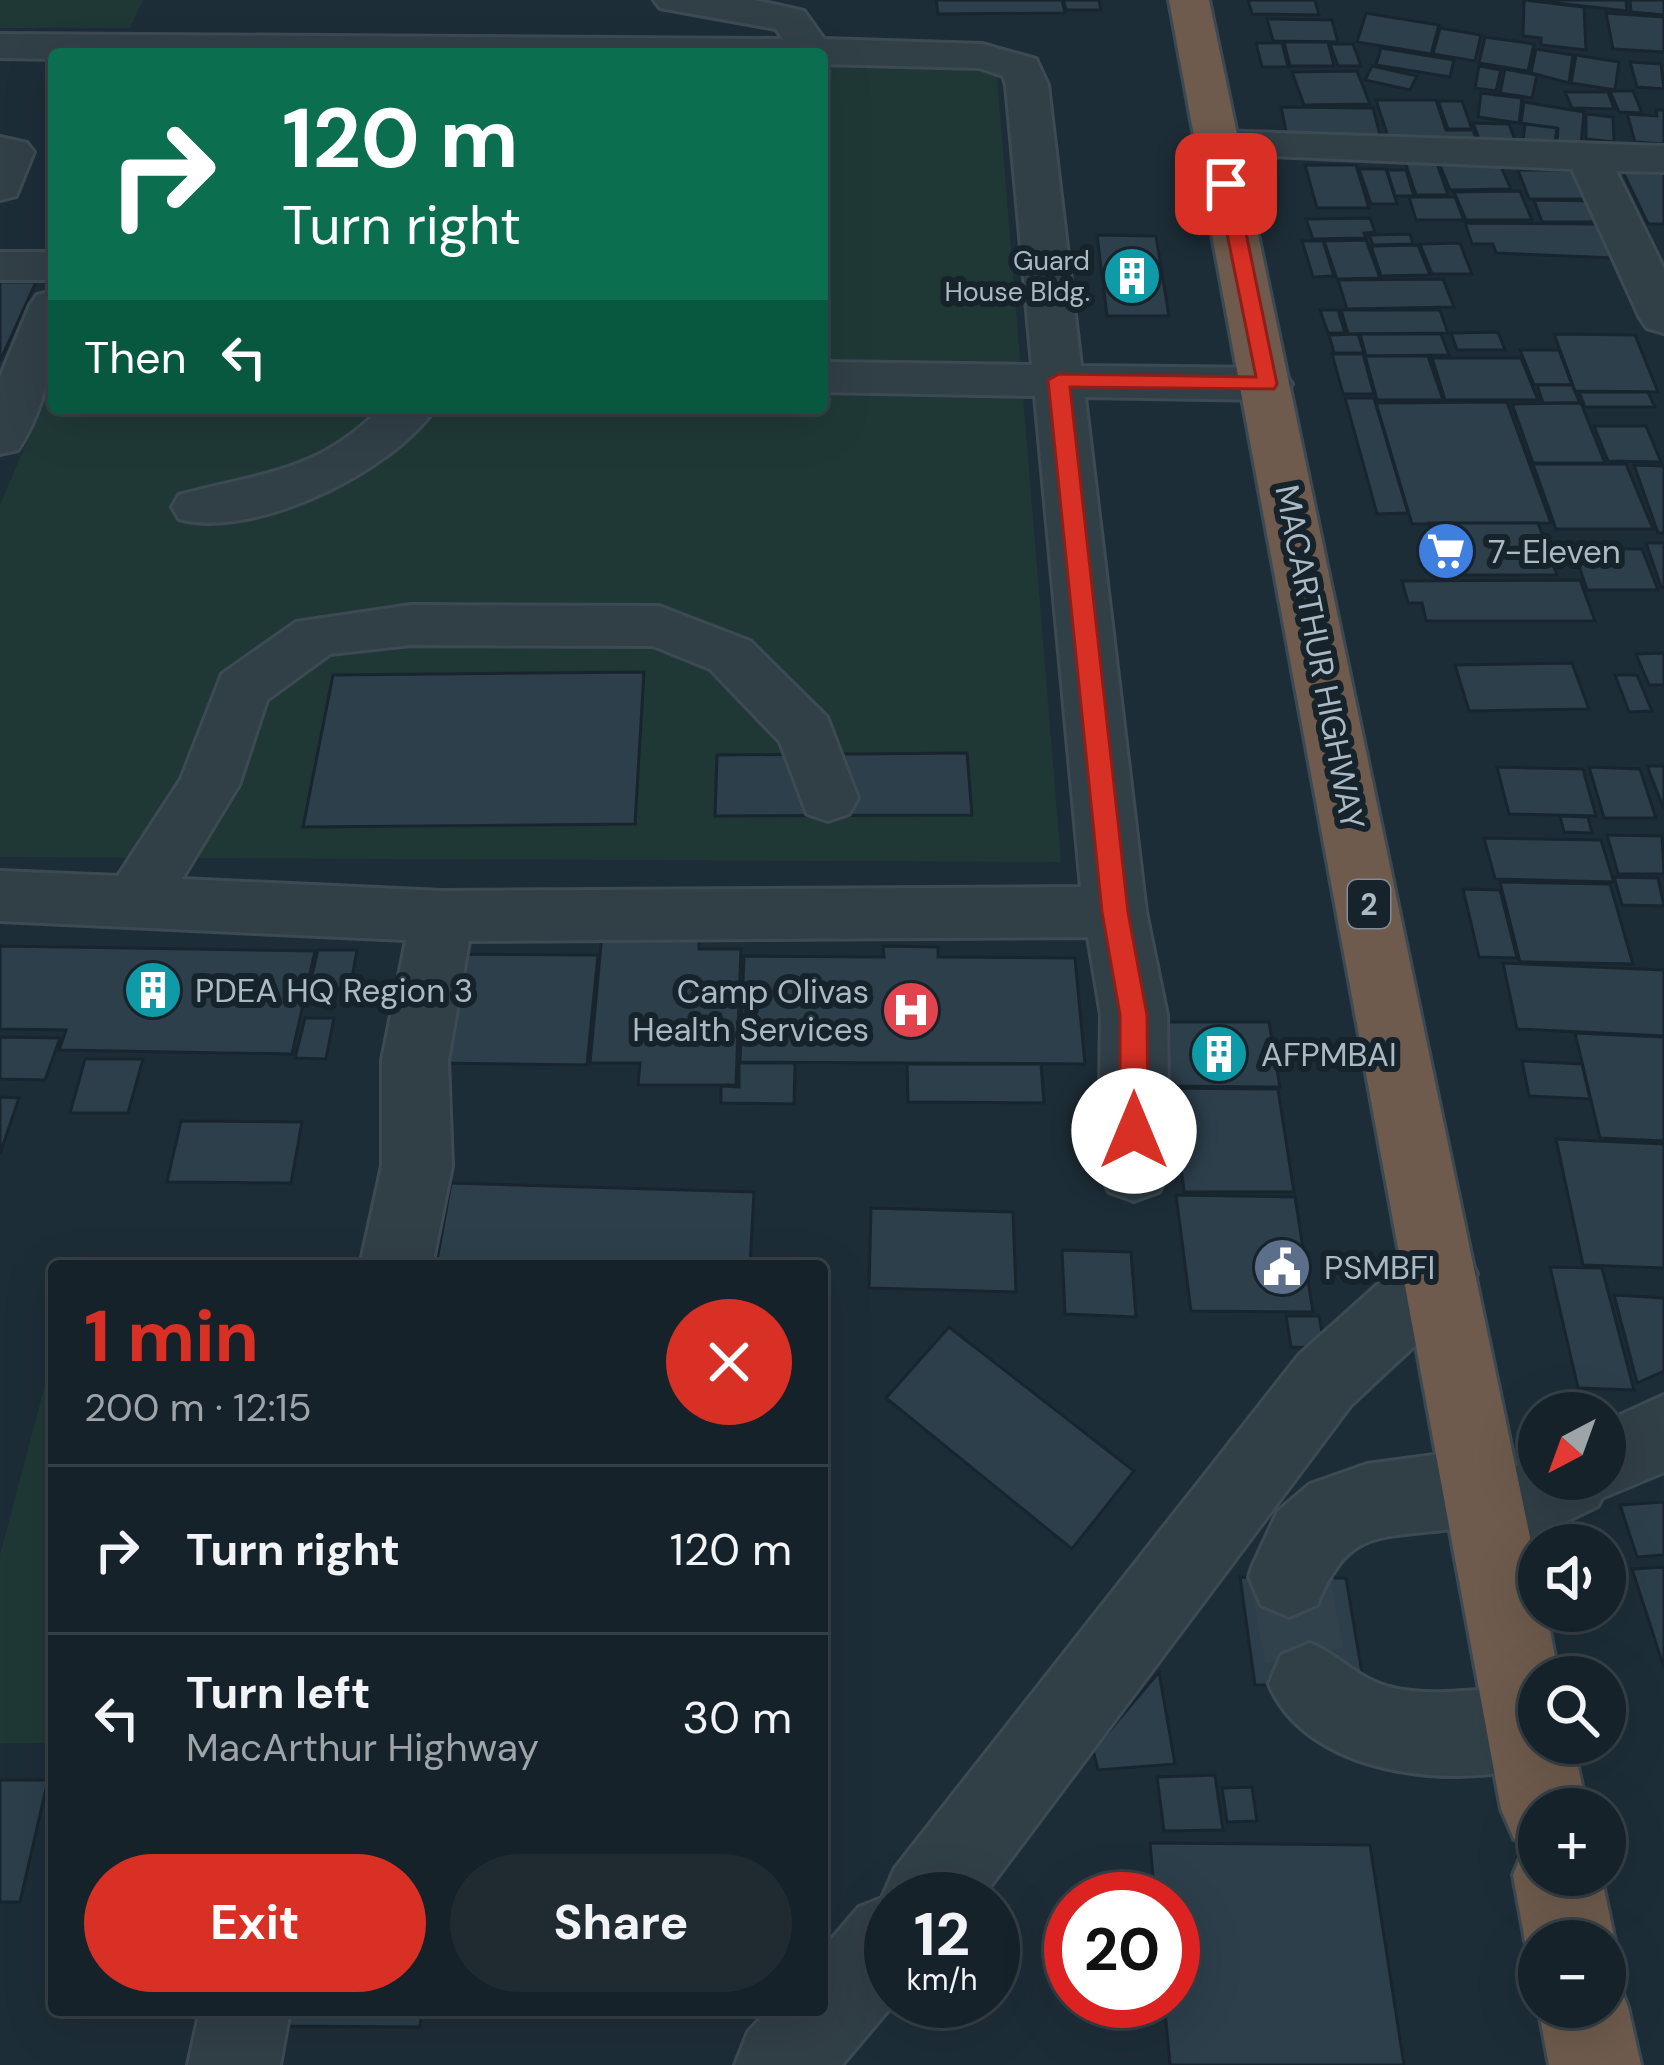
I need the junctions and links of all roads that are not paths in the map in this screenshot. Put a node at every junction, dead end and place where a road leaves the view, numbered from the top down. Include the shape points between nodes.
1 (1189, 0) edge
2 (650, 5) edge
3 (797, 24) edge
4 (0, 46) edge
5 (53, 48) edge
6 (238, 48) edge
7 (574, 48) edge
8 (591, 48) edge
9 (616, 48) edge
10 (1218, 144) junction
11 (0, 150) edge
12 (1587, 155) junction
13 (1664, 159) edge
14 (0, 187) edge
15 (0, 266) edge
16 (48, 266) edge
17 (1664, 317) edge
18 (48, 320) edge
19 (828, 377) edge
20 (1059, 380) junction
21 (1267, 384) junction
22 (404, 414) edge
23 (0, 438) edge
24 (198, 507) dead end
25 (828, 798) dead end
26 (0, 896) edge
27 (133, 905) junction
28 (1115, 912) junction
29 (442, 916) junction
30 (1134, 1170) dead end
31 (397, 1260) edge
32 (1441, 1274) junction
33 (1664, 1432) edge
34 (1626, 1451) edge
35 (1518, 1494) edge
36 (1483, 1504) junction
37 (1289, 1577) tunnel mouth
38 (1518, 1678) edge
39 (1310, 1684) tunnel mouth
40 (1518, 1728) edge
41 (947, 1872) edge
42 (864, 1970) edge
43 (828, 2011) edge
44 (244, 2016) edge
45 (824, 2016) edge
46 (1587, 2028) edge
47 (234, 2065) edge
48 (781, 2065) edge
49 (1595, 2065) edge

1 - 10 highway, MACARTHUR HIGHWAY / 2
2 - 3 street via 706,2
2 - 8 street
3 - 9 street
3 - 20 street via 1022,68
4 - 5 street
6 - 7 street via 529,33
10 - 12 street
10 - 21 highway, MACARTHUR HIGHWAY / 2
11 - 14 street via 12,152
12 - 13 street
12 - 17 street
15 - 16 street
18 - 23 street
19 - 20 street
20 - 21 street
20 - 28 street
21 - 32 highway, MACARTHUR HIGHWAY / 2
22 - 24 street via 326,476 285,493
25 - 27 street via 806,732 730,655 659,626 411,625 316,637 242,689 209,785
26 - 27 street
27 - 29 street
28 - 29 street
28 - 30 street via 1134,1015
29 - 31 street via 415,1060 417,1166
32 - 36 highway, MACARTHUR HIGHWAY / 2
32 - 41 street via 1324,1380
33 - 34 street
35 - 36 street
36 - 37 street via 1338,1511 1305,1541
36 - 38 highway, MACARTHUR HIGHWAY / 2
39 - 40 street via 1338,1711 1378,1730
42 - 43 street
44 - 47 street
45 - 48 street
46 - 49 highway

